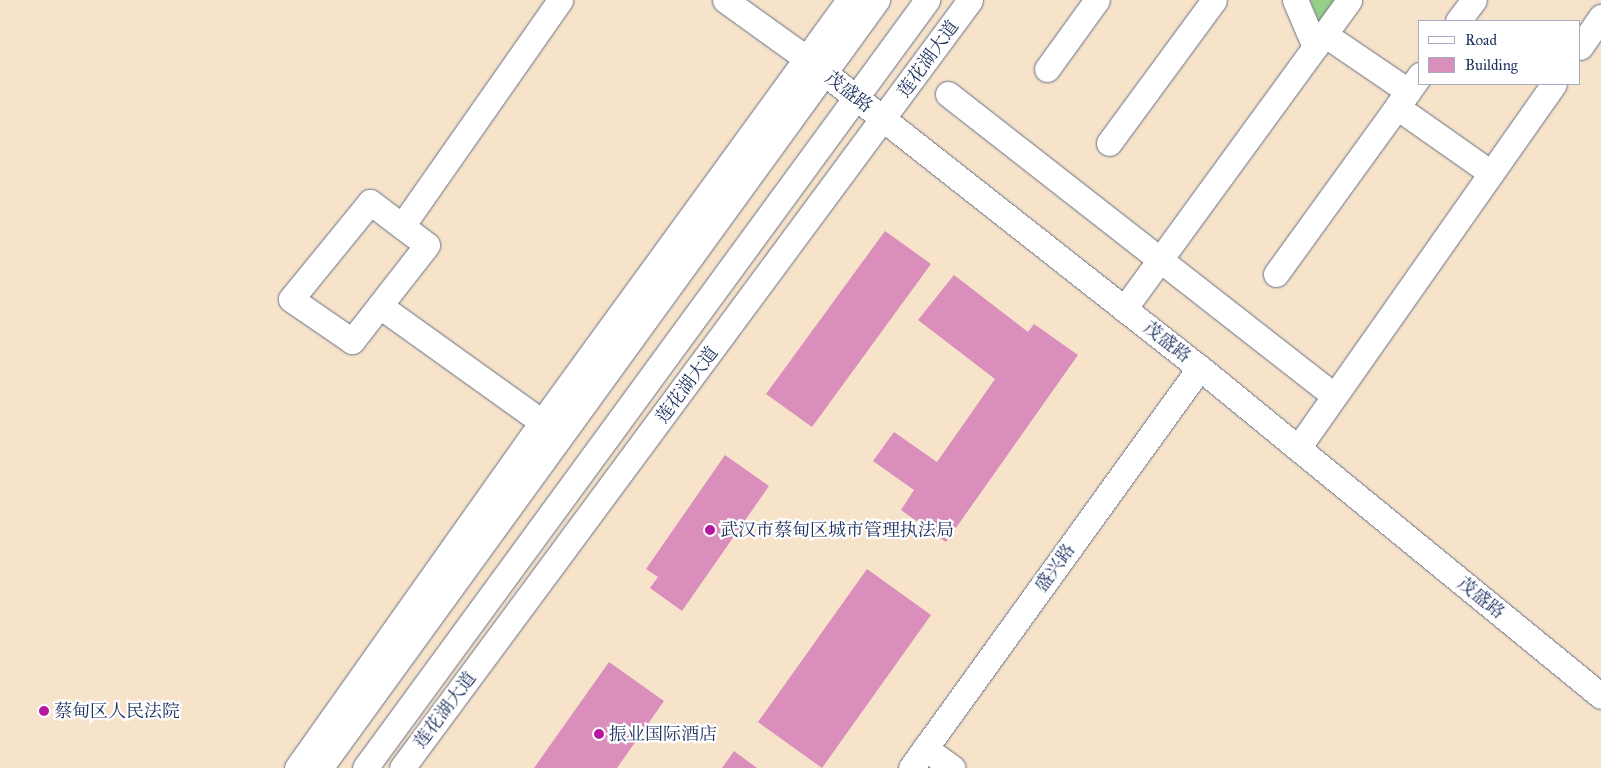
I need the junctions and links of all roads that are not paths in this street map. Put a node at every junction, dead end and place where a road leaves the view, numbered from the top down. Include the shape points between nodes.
1 (560, 0) edge
2 (725, 0) edge
3 (849, 0) edge
4 (877, 0) edge
5 (926, 0) edge
6 (970, 0) edge
7 (1097, 0) edge
8 (1214, 0) edge
9 (1295, 0) edge
10 (1349, 0) edge
11 (1474, 0) edge
12 (1601, 16) edge
13 (1459, 20) edge
14 (1319, 41) junction
15 (1581, 46) edge
16 (816, 66) junction
17 (1047, 69) dead end
18 (1553, 85) edge
19 (1408, 91) edge
20 (948, 94) dead end
21 (857, 99) junction
22 (884, 120) junction
23 (1109, 143) dead end
24 (1491, 173) junction
25 (402, 226) junction
26 (1160, 260) junction
27 (1276, 274) dead end
28 (380, 306) junction
29 (1124, 309) junction
30 (1200, 368) junction
31 (1334, 396) junction
32 (542, 422) junction
33 (1298, 448) junction
34 (1601, 696) edge
35 (925, 748) junction
36 (297, 768) edge
37 (320, 768) edge
38 (365, 768) edge
39 (402, 768) edge
40 (911, 768) edge
41 (953, 768) edge

1 - 25 street
2 - 16 street, 茂盛路
3 - 16 street
4 - 16 street
5 - 21 street, 莲花湖大道
6 - 22 street, 莲花湖大道
7 - 17 street
8 - 23 street
9 - 14 street
10 - 14 street
11 - 13 street
12 - 15 street
14 - 19 street
14 - 26 street
16 - 21 street, 茂盛路
16 - 32 street
16 - 37 street
18 - 24 street
19 - 24 street
19 - 27 street
20 - 26 street
21 - 22 street, 茂盛路
21 - 38 street, 莲花湖大道
22 - 29 street, 茂盛路
22 - 39 street, 莲花湖大道
24 - 31 street
25 - 28 street via 427,245
25 - 28 street via 370,202 292,299 352,341
26 - 29 street
26 - 31 street
28 - 32 street
29 - 30 street, 茂盛路
30 - 33 street, 茂盛路
30 - 35 street, 盛兴路
31 - 33 street
32 - 36 street
33 - 34 street, 茂盛路
35 - 40 street, 盛兴路
35 - 41 street

